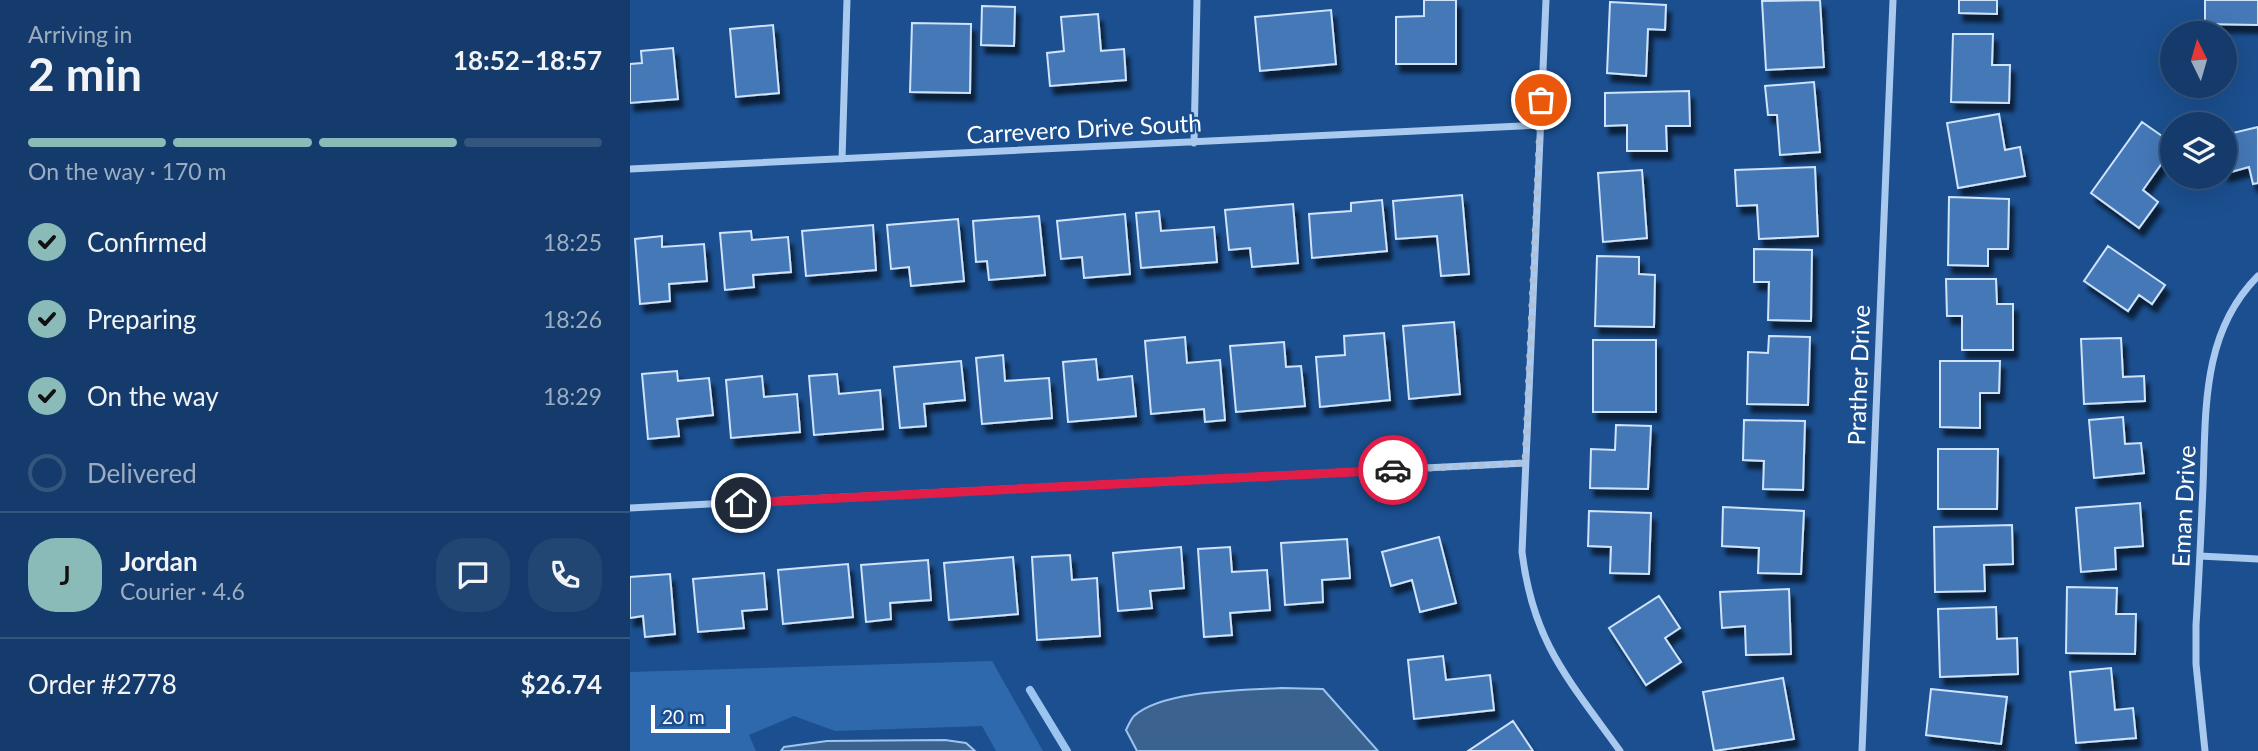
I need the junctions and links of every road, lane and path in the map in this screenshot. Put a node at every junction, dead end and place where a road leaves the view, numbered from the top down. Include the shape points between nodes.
1 (847, 0) edge
2 (1197, 0) edge
3 (1546, 0) edge
4 (1893, 0) edge
5 (1540, 125) junction
6 (1194, 143) junction
7 (842, 159) junction
8 (630, 169) edge
9 (2258, 276) edge
10 (1525, 463) junction
11 (630, 508) edge
12 (2200, 556) junction
13 (2258, 559) edge
14 (1620, 751) edge
15 (1862, 751) edge
16 (2205, 751) edge

1 - 7 street
2 - 6 street
3 - 5 street
4 - 15 street, Prather Drive
5 - 6 street, Carrevero Drive South
5 - 10 street
6 - 7 street, Carrevero Drive South
7 - 8 street, Carrevero Drive South
9 - 12 street, Eman Drive via 2227,316 2208,378
10 - 11 street
10 - 14 street via 1522,552 1535,618 1551,656
12 - 13 street
12 - 16 street, Eman Drive via 2196,664

